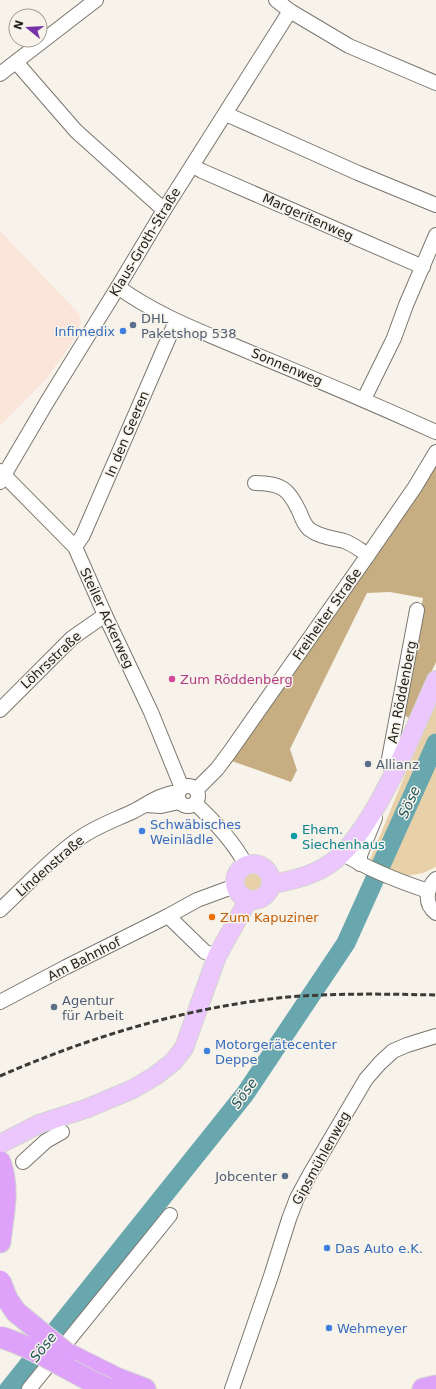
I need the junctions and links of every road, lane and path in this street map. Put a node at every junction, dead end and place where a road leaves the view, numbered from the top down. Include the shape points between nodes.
1 (96, 0) edge
2 (276, 0) edge
3 (290, 11) junction
4 (16, 62) junction
5 (0, 74) edge
6 (436, 83) edge
7 (226, 114) junction
8 (193, 166) junction
9 (436, 205) edge
10 (164, 210) junction
11 (436, 236) edge
12 (423, 267) junction
13 (118, 287) junction
14 (176, 321) junction
15 (364, 399) junction
16 (436, 432) edge
17 (436, 452) edge
18 (1, 476) edge
19 (255, 483) dead end
20 (75, 547) junction
21 (368, 555) junction
22 (417, 610) dead end
23 (105, 615) junction
24 (436, 680) edge
25 (0, 710) edge
26 (396, 770) junction
27 (179, 794) junction
28 (196, 797) junction
29 (380, 800) junction
30 (342, 853) junction
31 (246, 865) junction
32 (362, 865) junction
33 (324, 868) junction
34 (436, 879) edge
35 (271, 884) junction
36 (236, 886) junction
37 (428, 891) junction
38 (248, 899) junction
39 (0, 910) edge
40 (436, 914) edge
41 (168, 916) junction
42 (217, 956) junction
43 (0, 1002) edge
44 (436, 1036) edge
45 (39, 1124) junction
46 (62, 1132) dead end
47 (46, 1141) junction
48 (0, 1144) edge
49 (0, 1162) edge
50 (24, 1162) dead end
51 (170, 1215) dead end
52 (0, 1242) edge
53 (0, 1281) edge
54 (0, 1324) edge
55 (0, 1337) edge
56 (66, 1354) junction
57 (436, 1386) edge
58 (29, 1389) edge
59 (108, 1389) edge
60 (145, 1389) edge
61 (232, 1389) edge
62 (423, 1389) edge

1 - 4 street
2 - 3 street
3 - 6 street via 349,46
3 - 7 street, Klaus-Groth-Straße
4 - 5 street
4 - 10 street via 76,131
7 - 8 street, Klaus-Groth-Straße
7 - 9 street
8 - 10 street, Klaus-Groth-Straße
8 - 12 street, Margeritenweg
10 - 13 street, Klaus-Groth-Straße
11 - 12 street
12 - 15 street via 394,338
13 - 14 street, Sonnenweg
13 - 18 street, Klaus-Groth-Straße
14 - 15 street, Sonnenweg
14 - 20 street, In den Geeren via 83,535
15 - 16 street, Sonnenweg
17 - 21 street, Freiheiter Straße
18 - 20 street, Steiler Ackerweg
19 - 21 street via 270,483 289,493 304,523 310,529 322,536 344,542
20 - 23 street, Steiler Ackerweg
21 - 28 street, Freiheiter Straße
22 - 26 street, Am Röddenberg via 388,764
23 - 25 street, Löhrsstraße via 72,638
23 - 27 street, Steiler Ackerweg via 151,712
24 - 26 main road, Am Röddenberg
26 - 29 main road, Am Röddenberg
27 - 28 street via 189,786
27 - 28 street via 181,804 187,807 193,805
27 - 39 street, Lindenstraße via 159,796 77,840
28 - 31 street via 239,852
29 - 30 main road, Am Röddenberg via 359,834
29 - 32 street via 360,855
30 - 32 street
30 - 33 main road, Am Röddenberg
31 - 35 main road via 262,866 268,872
31 - 36 main road via 236,874
32 - 33 street
32 - 37 street
33 - 35 main road via 302,877
34 - 37 street
35 - 38 main road via 263,897
36 - 38 main road via 240,894
36 - 41 street, Am Bahnhof via 196,900
37 - 40 street via 429,904
38 - 42 main road
41 - 42 street via 205,952
41 - 43 street, Am Bahnhof
42 - 45 main road via 184,1048 173,1062 156,1076 133,1089 88,1108
44 - 61 street, Gipsmühlenweg via 407,1044 393,1051 380,1063 363,1085 310,1174 289,1219
45 - 47 street
45 - 48 main road
46 - 47 street
47 - 50 street
49 - 52 highway via 6,1192
51 - 58 street
53 - 56 highway, bridge via 7,1299 16,1312
54 - 56 highway
55 - 59 highway, bridge via 27,1347
56 - 60 highway
57 - 62 highway

